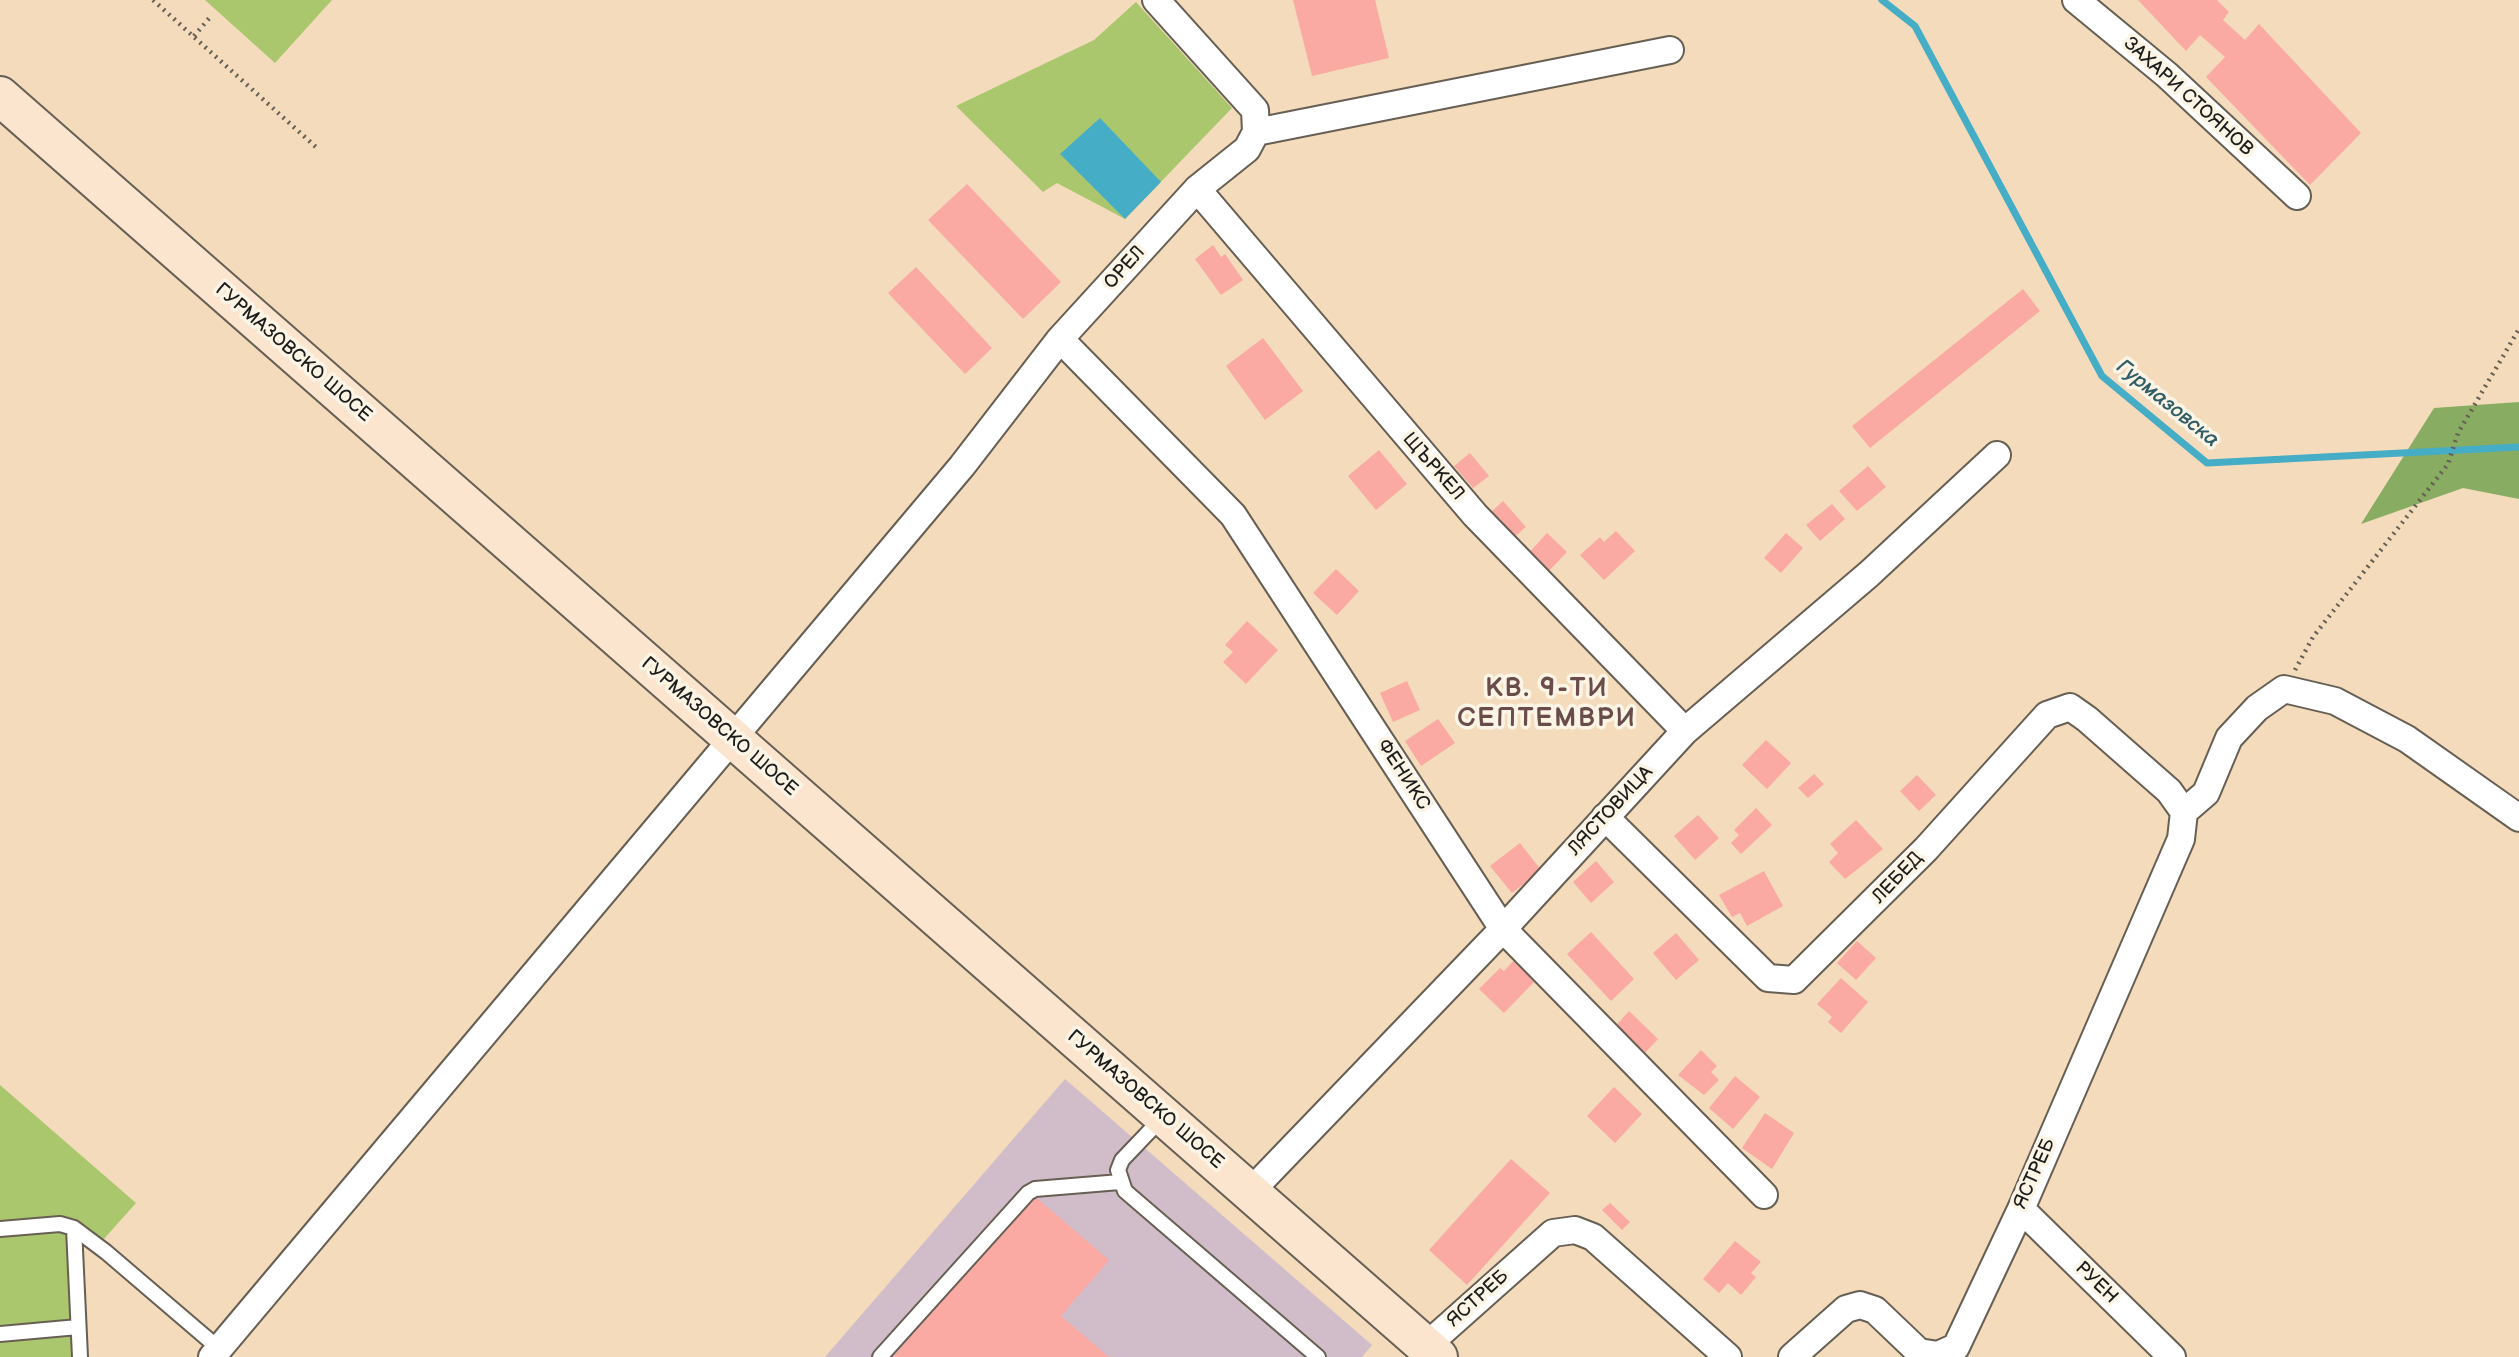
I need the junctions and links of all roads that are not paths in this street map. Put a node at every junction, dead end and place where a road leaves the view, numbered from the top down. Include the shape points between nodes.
1 (1156, 0) edge
2 (2076, 0) edge
3 (1670, 50) dead end
4 (0, 96) edge
5 (1256, 132) junction
6 (1197, 189) junction
7 (2297, 196) dead end
8 (1060, 339) junction
9 (1997, 455) dead end
10 (1685, 731) junction
11 (732, 737) junction
12 (2184, 812) junction
13 (1605, 817) junction
14 (2519, 818) edge
15 (1503, 929) junction
16 (1164, 1116) junction
17 (1120, 1182) junction
18 (1250, 1192) junction
19 (1764, 1195) dead end
20 (2021, 1209) junction
21 (74, 1228) junction
22 (0, 1229) edge
23 (78, 1327) junction
24 (0, 1335) edge
25 (1432, 1352) edge
26 (220, 1354) edge
27 (80, 1357) edge
28 (880, 1357) edge
29 (1318, 1357) edge
30 (1728, 1357) edge
31 (1792, 1357) edge
32 (2172, 1357) edge

1 - 5 street via 1255,110
2 - 7 street, ЗАХАРИ СТОЯНОВ via 2167,75
3 - 5 street
4 - 11 street, ГУРМАЗОВСКО ШОСЕ
5 - 6 street, ОРЕЛ via 1247,149
6 - 8 street, ОРЕЛ
6 - 10 street, ЩЪРКЕЛ via 1475,515
8 - 11 street, ОРЕЛ via 962,466
8 - 15 street, ФЕНИКС via 1233,515
9 - 10 street, ЛЯСТОВИЦА via 1869,574
10 - 13 street, ЛЯСТОВИЦА
11 - 16 street, ГУРМАЗОВСКО ШОСЕ
11 - 26 street, ОРЕЛ
12 - 13 street, ЛЕБЕД via 2169,791 2087,719 2070,707 2047,715 1926,849 1794,980 1768,978
12 - 14 street via 2206,793 2229,738 2284,689 2335,701 2407,739
12 - 20 street, ЯСТРЕБ via 2181,839
13 - 15 street, ЛЯСТОВИЦА
15 - 18 street, ЛЯСТОВИЦА
15 - 19 street, ФЕНИКС
16 - 17 lane via 1122,1160
16 - 18 street, ГУРМАЗОВСКО ШОСЕ
17 - 28 lane via 1028,1193
17 - 29 lane
18 - 25 street, ГУРМАЗОВСКО ШОСЕ
20 - 31 street, ЯСТРЕБ via 1956,1347 1938,1355 1919,1352 1875,1310 1860,1305 1846,1309
20 - 32 street, РУЕН
21 - 22 lane via 60,1224
21 - 23 lane
21 - 26 lane
23 - 24 lane
23 - 27 lane
25 - 30 street, ЯСТРЕБ via 1553,1233 1574,1230 1593,1237

